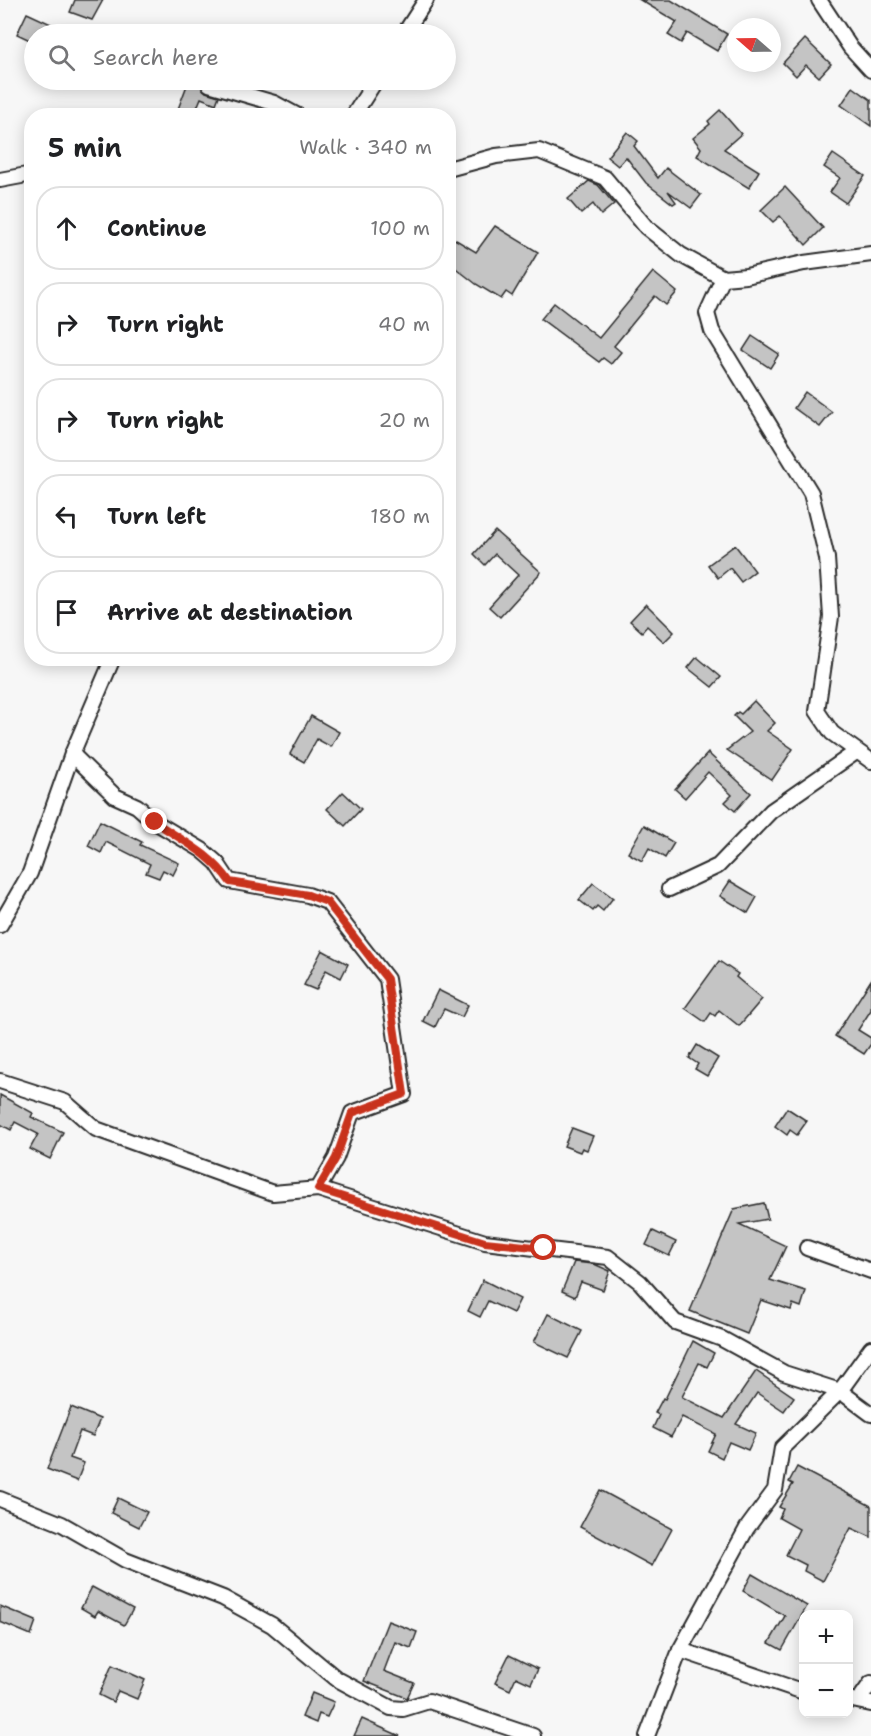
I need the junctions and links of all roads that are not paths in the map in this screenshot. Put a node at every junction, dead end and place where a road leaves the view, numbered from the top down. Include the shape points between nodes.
1 (426, 0) edge
2 (819, 0) edge
3 (410, 24) edge
4 (871, 70) edge
5 (230, 90) edge
6 (370, 90) edge
7 (283, 108) edge
8 (358, 108) edge
9 (456, 167) edge
10 (24, 176) edge
11 (0, 180) edge
12 (871, 254) edge
13 (723, 278) junction
14 (110, 666) edge
15 (856, 752) junction
16 (72, 754) junction
17 (871, 761) edge
18 (669, 889) dead end
19 (0, 925) edge
20 (0, 1081) edge
21 (318, 1189) junction
22 (807, 1248) dead end
23 (871, 1271) edge
24 (871, 1348) edge
25 (840, 1391) junction
26 (871, 1414) edge
27 (0, 1499) edge
28 (680, 1650) junction
29 (871, 1683) edge
30 (799, 1690) edge
31 (860, 1701) edge
32 (534, 1736) edge
33 (647, 1736) edge

1 - 3 street
2 - 4 street via 850,47
5 - 7 street
6 - 8 street
9 - 13 street via 496,156 539,151 605,178 646,227 681,255
10 - 11 street
12 - 13 street
13 - 15 street via 707,313 712,331 811,493 827,558 831,617 817,711 832,733
14 - 16 street
15 - 17 street
15 - 18 street via 771,811 718,866
16 - 19 street via 30,873
16 - 21 street via 115,796 137,806 202,850 230,882 308,895 327,902 387,979 404,1094 352,1113 336,1158
20 - 21 street via 65,1102 96,1129 273,1193
21 - 25 street via 485,1242 608,1257 640,1282 675,1322 722,1339 784,1373
22 - 23 street
24 - 25 street
25 - 26 street
25 - 28 street via 782,1448 775,1490 747,1528
27 - 32 street via 62,1524 125,1560 223,1598 272,1625 337,1679 391,1708 403,1709 429,1701
28 - 30 street
28 - 33 street
29 - 31 street

